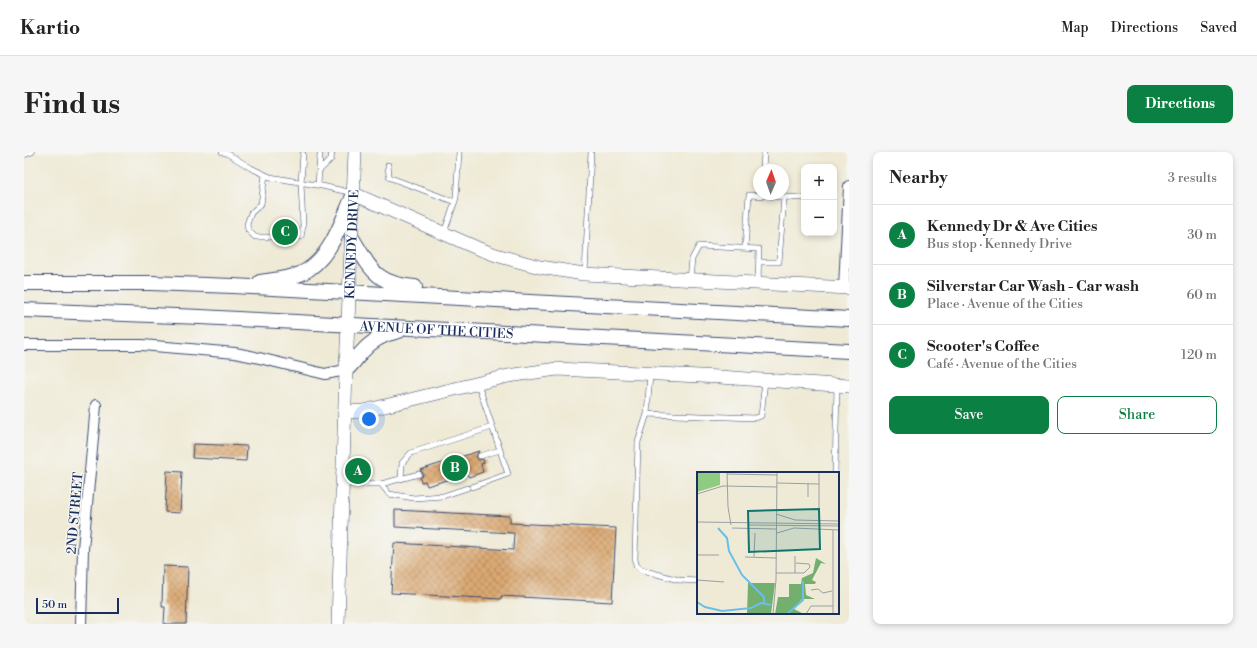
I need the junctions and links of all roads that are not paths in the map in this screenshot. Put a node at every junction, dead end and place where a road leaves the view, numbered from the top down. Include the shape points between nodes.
1 (32, 152) edge
2 (222, 152) edge
3 (332, 152) edge
4 (355, 152) edge
5 (459, 152) edge
6 (591, 152) edge
7 (764, 152) edge
8 (303, 154) dead end
9 (24, 155) edge
10 (320, 155) dead end
11 (763, 164) edge
12 (388, 166) dead end
13 (319, 171) junction
14 (265, 175) junction
15 (302, 183) junction
16 (318, 185) junction
17 (849, 186) edge
18 (354, 194) junction
19 (753, 195) edge
20 (789, 197) edge
21 (801, 198) edge
22 (784, 200) edge
23 (455, 202) junction
24 (444, 234) junction
25 (352, 238) junction
26 (745, 248) junction
27 (759, 262) junction
28 (584, 274) junction
29 (24, 278) edge
30 (690, 280) junction
31 (71, 282) junction
32 (24, 283) edge
33 (758, 283) junction
34 (212, 286) junction
35 (847, 288) edge
36 (349, 292) junction
37 (628, 307) junction
38 (24, 310) edge
39 (849, 319) edge
40 (348, 325) junction
41 (411, 328) junction
42 (24, 345) edge
43 (849, 351) edge
44 (346, 370) junction
45 (650, 373) junction
46 (765, 380) junction
47 (478, 383) junction
48 (843, 386) edge
49 (96, 405) dead end
50 (345, 412) junction
51 (647, 414) junction
52 (492, 427) junction
53 (500, 450) junction
54 (480, 456) dead end
55 (835, 472) edge
56 (419, 474) dead end
57 (401, 479) junction
58 (342, 484) junction
59 (381, 484) junction
60 (697, 581) edge
61 (81, 624) edge
62 (338, 624) edge

1 - 9 lane
2 - 14 lane
3 - 13 lane via 331,159
4 - 18 street, KENNEDY DRIVE
5 - 23 lane
6 - 28 lane
7 - 11 lane
8 - 15 lane
10 - 13 lane
12 - 23 lane via 391,178
13 - 16 lane
14 - 15 lane
14 - 15 lane via 261,204 251,213 247,224 248,230 255,237 301,237
15 - 16 lane
16 - 18 lane
17 - 35 street
18 - 24 street
18 - 25 street, KENNEDY DRIVE
18 - 34 main road via 334,239 318,262 289,277
19 - 26 lane via 749,195
20 - 21 lane
22 - 27 lane via 779,262
23 - 24 lane
24 - 28 street via 519,262
25 - 36 street, KENNEDY DRIVE
25 - 37 main road via 376,273 385,281 394,284 540,295
26 - 27 lane via 759,249
26 - 30 lane via 699,246 692,259
27 - 33 lane
28 - 30 street
29 - 31 street
30 - 33 street
31 - 32 main road
31 - 34 main road
33 - 35 street
34 - 36 main road
36 - 37 main road
36 - 40 street, KENNEDY DRIVE
37 - 39 main road
38 - 40 main road, AVENUE OF THE CITIES
40 - 41 main road, AVENUE OF THE CITIES
40 - 44 street, KENNEDY DRIVE
41 - 43 main road, AVENUE OF THE CITIES
41 - 44 main road via 392,332 377,339
42 - 44 street via 142,345 190,348 242,354 325,374
44 - 50 street, KENNEDY DRIVE
45 - 46 street
45 - 47 street via 550,370
45 - 51 lane
46 - 48 street
46 - 51 lane via 760,416 755,418
47 - 50 street via 364,411
47 - 52 lane
48 - 55 lane
49 - 61 street, 2ND STREET via 83,550
50 - 58 street, KENNEDY DRIVE
51 - 60 lane via 638,442 636,566 679,580
52 - 53 lane
52 - 57 lane via 411,453 402,463
53 - 54 lane
53 - 59 lane via 508,474 443,496 414,498 389,494
56 - 57 lane
57 - 59 lane
58 - 59 lane
58 - 62 street, KENNEDY DRIVE

